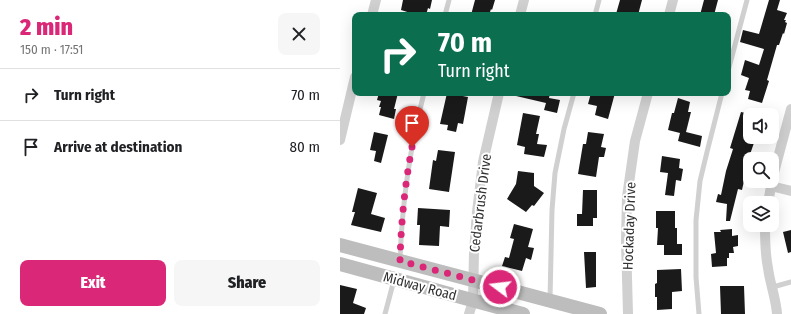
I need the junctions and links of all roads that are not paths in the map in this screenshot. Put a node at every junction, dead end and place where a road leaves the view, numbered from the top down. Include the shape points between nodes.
1 (376, 0) edge
2 (449, 0) edge
3 (524, 0) edge
4 (599, 0) edge
5 (673, 0) edge
6 (747, 0) edge
7 (373, 12) edge
8 (446, 12) edge
9 (521, 12) edge
10 (596, 12) edge
11 (670, 12) edge
12 (731, 60) edge
13 (352, 90) edge
14 (423, 96) edge
15 (498, 96) edge
16 (573, 96) edge
17 (647, 96) edge
18 (721, 96) edge
19 (791, 109) edge
20 (340, 140) edge
21 (779, 153) edge
22 (779, 186) edge
23 (791, 191) edge
24 (765, 232) edge
25 (340, 245) edge
26 (400, 261) junction
27 (340, 264) edge
28 (394, 279) junction
29 (473, 280) junction
30 (791, 282) edge
31 (773, 287) junction
32 (550, 301) junction
33 (471, 307) edge
34 (385, 314) edge
35 (523, 314) edge
36 (600, 314) edge
37 (628, 314) edge
38 (699, 314) edge
39 (777, 314) edge

1 - 7 street
2 - 8 lane
3 - 9 street
4 - 10 lane
5 - 11 street
6 - 12 lane
13 - 20 street
14 - 26 lane via 407,176
15 - 29 street, Cedarbrush Drive via 483,162 476,219
16 - 32 lane via 555,173
17 - 37 street, Hockaday Drive via 635,141 627,197
18 - 38 lane via 700,181 696,220
19 - 21 street
22 - 23 street
24 - 31 street via 768,270
25 - 26 main road, Midway Road
26 - 29 main road, Midway Road
27 - 28 main road, Midway Road
28 - 33 main road, Midway Road
28 - 34 lane
29 - 32 main road, Midway Road
29 - 33 street, Cedarbrush Drive
30 - 31 lane
31 - 39 street
32 - 36 main road, Midway Road
33 - 35 main road, Midway Road

